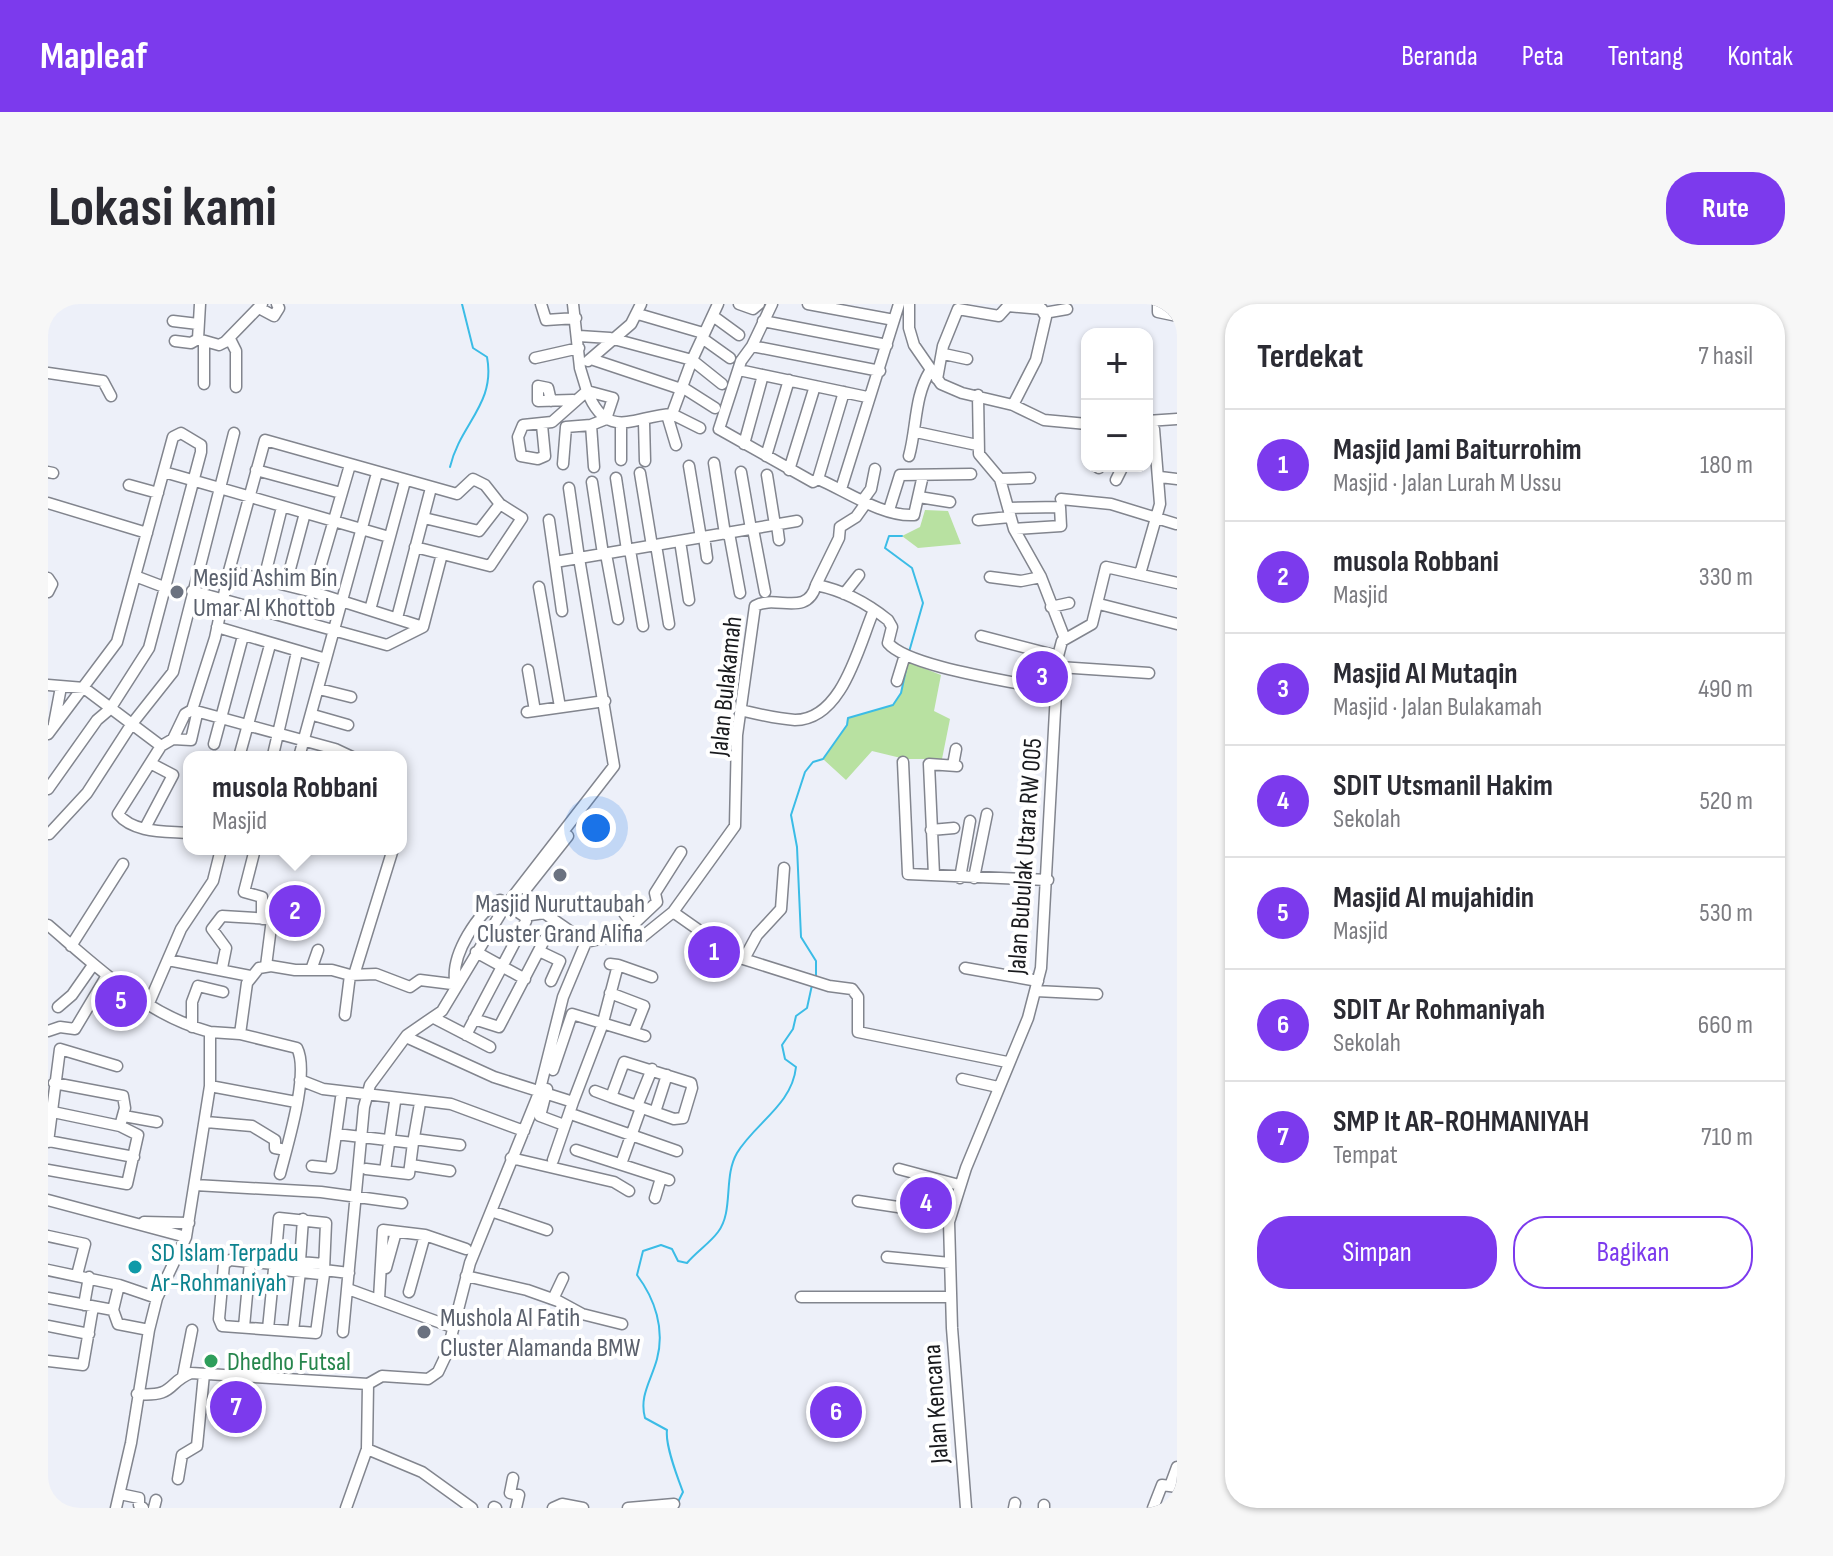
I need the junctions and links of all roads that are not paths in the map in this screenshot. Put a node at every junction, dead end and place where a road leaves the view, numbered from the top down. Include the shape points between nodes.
1 (200, 304) edge
2 (277, 304) edge
3 (541, 304) edge
4 (573, 304) edge
5 (739, 304) edge
6 (759, 304) edge
7 (772, 304) edge
8 (808, 304) edge
9 (899, 304) edge
10 (909, 304) edge
11 (1158, 304) edge
12 (260, 306) edge
13 (713, 308) edge
14 (639, 309) edge
15 (1041, 309) edge
16 (1067, 309) dead end
17 (1177, 316) edge
18 (576, 318) junction
19 (894, 320) junction
20 (173, 321) dead end
21 (763, 321) junction
22 (200, 335) junction
23 (703, 335) junction
24 (739, 335) dead end
25 (610, 338) junction
26 (230, 339) junction
27 (175, 341) dead end
28 (579, 342) junction
29 (887, 345) junction
30 (752, 346) junction
31 (944, 354) junction
32 (535, 358) dead end
33 (730, 358) dead end
34 (591, 359) junction
35 (967, 359) dead end
36 (692, 360) junction
37 (580, 368) junction
38 (739, 370) junction
39 (880, 371) junction
40 (48, 373) edge
41 (763, 375) junction
42 (934, 375) junction
43 (789, 380) junction
44 (204, 384) dead end
45 (722, 384) dead end
46 (815, 386) junction
47 (236, 387) dead end
48 (681, 388) junction
49 (587, 391) junction
50 (844, 392) junction
51 (978, 395) junction
52 (111, 396) dead end
53 (867, 397) junction
54 (573, 400) junction
55 (551, 401) dead end
56 (1013, 405) junction
57 (715, 408) dead end
58 (670, 414) junction
59 (606, 419) junction
60 (1177, 419) edge
61 (1153, 421) edge
62 (644, 422) junction
63 (621, 423) junction
64 (1081, 423) edge
65 (542, 425) junction
66 (591, 425) junction
67 (700, 428) dead end
68 (1153, 428) edge
69 (916, 432) junction
70 (234, 433) dead end
71 (564, 435) junction
72 (546, 438) junction
73 (744, 444) junction
74 (676, 445) dead end
75 (977, 445) junction
76 (766, 456) junction
77 (909, 456) dead end
78 (621, 460) dead end
79 (645, 461) dead end
80 (714, 463) dead end
81 (563, 464) dead end
82 (350, 465) junction
83 (689, 466) dead end
84 (594, 467) dead end
85 (875, 469) dead end
86 (256, 470) junction
87 (789, 470) junction
88 (164, 472) junction
89 (741, 472) dead end
90 (1120, 472) edge
91 (377, 473) junction
92 (640, 473) dead end
93 (971, 474) dead end
94 (767, 475) dead end
95 (923, 475) junction
96 (1160, 477) junction
97 (616, 478) dead end
98 (1030, 478) dead end
99 (818, 479) junction
100 (1000, 479) junction
101 (1177, 479) edge
102 (1116, 480) dead end
103 (192, 481) junction
104 (405, 481) junction
105 (592, 482) dead end
106 (129, 485) dead end
107 (217, 488) junction
108 (431, 488) junction
109 (569, 488) dead end
110 (841, 489) junction
111 (158, 493) junction
112 (341, 493) junction
113 (919, 497) junction
114 (249, 498) junction
115 (1061, 499) dead end
116 (864, 501) junction
117 (950, 502) dead end
118 (48, 503) edge
119 (500, 504) junction
120 (282, 507) junction
121 (889, 510) junction
122 (305, 513) junction
123 (1009, 513) junction
124 (424, 518) junction
125 (1157, 519) junction
126 (333, 520) junction
127 (549, 520) dead end
128 (978, 520) dead end
129 (797, 521) dead end
130 (1176, 524) edge
131 (776, 525) junction
132 (362, 528) junction
133 (752, 529) junction
134 (1014, 529) junction
135 (147, 533) junction
136 (727, 533) junction
137 (389, 537) junction
138 (702, 537) junction
139 (779, 540) dead end
140 (680, 541) junction
141 (654, 546) junction
142 (415, 547) junction
143 (629, 550) junction
144 (442, 554) junction
145 (604, 554) junction
146 (579, 558) junction
147 (707, 558) dead end
148 (555, 562) junction
149 (229, 571) junction
150 (1140, 574) junction
151 (859, 575) dead end
152 (135, 576) junction
153 (990, 577) dead end
154 (1041, 577) junction
155 (48, 578) edge
156 (264, 579) junction
157 (1177, 583) edge
158 (286, 584) junction
159 (816, 585) junction
160 (164, 587) junction
161 (539, 587) dead end
162 (192, 591) junction
163 (48, 592) edge
164 (313, 592) junction
165 (765, 592) dead end
166 (740, 593) dead end
167 (844, 594) junction
168 (224, 599) junction
169 (343, 600) junction
170 (689, 600) dead end
171 (1069, 603) dead end
172 (1099, 604) junction
173 (1051, 607) junction
174 (370, 610) junction
175 (874, 610) junction
176 (562, 611) dead end
177 (397, 618) junction
178 (618, 619) dead end
179 (669, 624) dead end
180 (1177, 624) edge
181 (643, 626) dead end
182 (217, 627) junction
183 (423, 627) junction
184 (336, 631) junction
185 (243, 636) junction
186 (981, 636) dead end
187 (1065, 639) junction
188 (270, 645) junction
189 (297, 652) junction
190 (905, 655) junction
191 (326, 659) junction
192 (1058, 661) junction
193 (528, 670) dead end
194 (1149, 673) dead end
195 (897, 681) dead end
196 (48, 685) edge
197 (61, 687) junction
198 (84, 688) junction
199 (319, 689) junction
200 (1056, 691) junction
201 (351, 697) dead end
202 (605, 701) junction
203 (560, 707) junction
204 (110, 709) junction
205 (740, 710) junction
206 (195, 712) junction
207 (313, 715) junction
208 (219, 719) junction
209 (131, 725) junction
210 (348, 725) dead end
211 (248, 726) junction
212 (51, 730) edge
213 (278, 735) junction
214 (173, 739) junction
215 (303, 742) junction
216 (214, 744) dead end
217 (161, 746) junction
218 (956, 749) dead end
219 (241, 751) edge
220 (274, 751) edge
221 (301, 751) edge
222 (328, 751) edge
223 (903, 762) dead end
224 (152, 764) junction
225 (48, 789) edge
226 (930, 790) junction
227 (943, 790) dead end
228 (987, 814) dead end
229 (970, 821) dead end
230 (145, 828) junction
231 (954, 828) dead end
232 (931, 830) junction
233 (48, 834) edge
234 (183, 834) edge
235 (48, 842) edge
236 (681, 852) dead end
237 (220, 855) edge
238 (253, 855) edge
239 (391, 855) edge
240 (123, 864) dead end
241 (784, 868) dead end
242 (934, 875) junction
243 (960, 878) junction
244 (974, 878) junction
245 (1048, 880) junction
246 (510, 905) junction
247 (633, 907) dead end
248 (673, 912) junction
249 (262, 919) junction
250 (526, 921) dead end
251 (632, 924) junction
252 (48, 925) edge
253 (549, 931) dead end
254 (621, 936) junction
255 (586, 942) junction
256 (71, 946) junction
257 (318, 950) dead end
258 (539, 951) junction
259 (476, 952) junction
260 (744, 959) junction
261 (168, 960) junction
262 (93, 965) junction
263 (266, 966) junction
264 (502, 967) junction
265 (222, 968) junction
266 (965, 968) dead end
267 (311, 970) junction
268 (352, 975) junction
269 (250, 976) junction
270 (106, 977) junction
271 (652, 977) dead end
272 (525, 979) junction
273 (551, 981) dead end
274 (1037, 986) junction
275 (223, 992) dead end
276 (610, 993) junction
277 (1097, 994) dead end
278 (149, 1003) junction
279 (58, 1007) dead end
280 (345, 1015) dead end
281 (434, 1018) junction
282 (474, 1019) junction
283 (602, 1026) junction
284 (192, 1027) junction
285 (48, 1031) edge
286 (634, 1031) junction
287 (210, 1032) junction
288 (240, 1034) junction
289 (466, 1035) junction
290 (645, 1036) dead end
291 (406, 1037) junction
292 (490, 1047) dead end
293 (48, 1052) edge
294 (1007, 1062) junction
295 (117, 1066) dead end
296 (652, 1069) junction
297 (56, 1070) junction
298 (667, 1075) junction
299 (962, 1079) dead end
300 (300, 1080) junction
301 (54, 1083) junction
302 (210, 1086) junction
303 (998, 1087) junction
304 (595, 1091) dead end
305 (543, 1093) junction
306 (367, 1094) junction
307 (611, 1097) junction
308 (341, 1098) dead end
309 (296, 1102) junction
310 (395, 1102) dead end
311 (573, 1102) junction
312 (420, 1103) dead end
313 (639, 1107) junction
314 (655, 1112) junction
315 (571, 1114) junction
316 (51, 1119) edge
317 (122, 1121) junction
318 (157, 1122) dead end
319 (206, 1122) junction
320 (564, 1125) junction
321 (524, 1131) junction
322 (336, 1134) junction
323 (362, 1136) junction
324 (633, 1136) junction
325 (389, 1140) junction
326 (414, 1141) junction
327 (48, 1142) edge
328 (460, 1145) dead end
329 (286, 1150) junction
330 (576, 1150) dead end
331 (677, 1151) dead end
332 (134, 1157) junction
333 (511, 1158) junction
334 (553, 1160) dead end
335 (621, 1164) junction
336 (411, 1165) junction
337 (312, 1166) dead end
338 (366, 1169) dead end
339 (899, 1169) dead end
340 (48, 1170) edge
341 (385, 1171) junction
342 (450, 1171) dead end
343 (280, 1174) dead end
344 (195, 1185) junction
345 (959, 1185) junction
346 (629, 1191) dead end
347 (357, 1198) junction
348 (655, 1198) dead end
349 (48, 1200) edge
350 (858, 1201) dead end
351 (402, 1203) dead end
352 (491, 1211) junction
353 (951, 1215) junction
354 (303, 1219) junction
355 (138, 1223) junction
356 (189, 1223) junction
357 (547, 1230) dead end
358 (425, 1235) junction
359 (48, 1236) edge
360 (186, 1237) junction
361 (466, 1249) dead end
362 (887, 1257) dead end
363 (179, 1258) junction
364 (194, 1260) dead end
365 (250, 1262) junction
366 (950, 1263) junction
367 (275, 1264) junction
368 (300, 1267) junction
369 (324, 1269) junction
370 (48, 1270) edge
371 (349, 1273) junction
372 (83, 1276) junction
373 (466, 1276) junction
374 (563, 1278) dead end
375 (119, 1285) junction
376 (348, 1289) junction
377 (409, 1292) dead end
378 (801, 1297) dead end
379 (950, 1297) junction
380 (48, 1298) edge
381 (157, 1298) junction
382 (379, 1299) junction
383 (553, 1299) junction
384 (88, 1306) junction
385 (113, 1310) junction
386 (622, 1324) dead end
387 (48, 1326) edge
388 (244, 1327) junction
389 (452, 1327) junction
390 (268, 1329) junction
391 (149, 1330) junction
392 (192, 1330) dead end
393 (293, 1331) junction
394 (343, 1332) dead end
395 (89, 1334) junction
396 (48, 1361) edge
397 (204, 1374) junction
398 (183, 1376) junction
399 (368, 1384) junction
400 (137, 1394) junction
401 (367, 1449) junction
402 (1177, 1467) edge
403 (513, 1478) dead end
404 (178, 1479) dead end
405 (1174, 1487) edge
406 (120, 1494) junction
407 (674, 1504) dead end
408 (116, 1508) edge
409 (143, 1508) edge
410 (346, 1508) edge
411 (472, 1508) edge
412 (516, 1508) edge
413 (553, 1508) edge
414 (583, 1508) edge
415 (628, 1508) edge
416 (966, 1508) edge
417 (1153, 1508) edge

1 - 22 street
2 - 12 street via 274,316
3 - 18 street via 546,320
4 - 18 street
5 - 6 street via 753,309
7 - 21 street
8 - 19 street
9 - 19 street
10 - 42 street via 910,333
11 - 17 street via 1158,312
12 - 26 street
13 - 23 street
13 - 24 street
14 - 23 street
14 - 25 street
15 - 16 street
15 - 31 street via 1008,306 999,316 960,307
15 - 56 street via 1046,321 1036,360
18 - 28 street
19 - 29 street
20 - 22 street
21 - 29 street
21 - 30 street
22 - 26 street via 219,345
22 - 27 street via 191,343
22 - 44 street
23 - 33 street
23 - 36 street
25 - 28 street
25 - 34 street
25 - 36 street
26 - 47 street via 236,351
28 - 32 street
28 - 37 street
29 - 39 street
30 - 38 street
30 - 39 street
31 - 35 street
31 - 42 street
34 - 37 street
34 - 48 street
36 - 45 street
36 - 48 street
37 - 49 street
38 - 41 street
38 - 73 street via 719,429
39 - 53 street
40 - 52 street via 103,381
41 - 43 street
41 - 73 street
42 - 51 street via 957,392
42 - 69 street via 917,404
43 - 46 street
43 - 76 street
46 - 50 street
46 - 87 street
48 - 57 street
48 - 58 street
49 - 54 street
49 - 59 street
49 - 59 street via 613,398
50 - 53 street
50 - 99 street
51 - 56 street
51 - 75 street
53 - 110 street
54 - 55 street
54 - 65 street via 561,415
56 - 64 street via 1044,420
58 - 62 street
58 - 67 street
58 - 74 street
59 - 63 street
59 - 66 street
60 - 61 street
62 - 63 street
62 - 79 street
63 - 78 street
65 - 72 street
65 - 72 street via 523,425 519,430 521,456 543,458
66 - 71 street via 568,426
66 - 84 street
68 - 96 street
69 - 75 street
69 - 77 street
70 - 107 street
71 - 72 street
71 - 81 street
73 - 76 street
75 - 100 street
76 - 87 street
80 - 136 street
82 - 86 street via 265,440
82 - 91 street
82 - 112 street
83 - 138 street
85 - 116 street
86 - 112 street
86 - 114 street
87 - 99 street via 813,482
88 - 103 street
88 - 103 street via 173,437 181,433 201,445
88 - 111 street
89 - 133 street
90 - 102 street
91 - 104 street
91 - 132 street
92 - 141 street
93 - 95 street
94 - 131 street
95 - 113 street
95 - 121 street via 900,475
96 - 101 street
96 - 125 street
97 - 143 street
98 - 100 street
99 - 110 street
100 - 123 street
103 - 107 street
103 - 160 street
104 - 108 street
104 - 137 street
105 - 145 street
106 - 111 street
107 - 114 street
107 - 162 street
108 - 119 street via 461,494 473,479
108 - 124 street
109 - 146 street
110 - 116 street
111 - 135 street
112 - 126 street
113 - 117 street
113 - 121 street via 913,516
114 - 120 street
114 - 149 street
115 - 125 street via 1098,502
116 - 121 street
116 - 159 street via 856,517 840,527
118 - 135 street
119 - 124 street via 481,530
119 - 144 street via 523,520 490,566
120 - 122 street
120 - 156 street
122 - 126 street
122 - 158 street
123 - 128 street
123 - 134 street
123 - 134 street via 1060,507 1061,526
124 - 142 street
125 - 130 street
125 - 150 street
126 - 132 street
126 - 164 street
127 - 148 street
129 - 131 street
131 - 133 street
131 - 139 street
132 - 137 street
132 - 169 street
133 - 136 street
133 - 165 street
134 - 154 street
135 - 152 street
136 - 138 street
136 - 166 street
137 - 174 street
138 - 140 street
138 - 147 street
140 - 141 street
140 - 170 street
141 - 143 street
141 - 179 street
142 - 144 street
142 - 177 street
143 - 145 street
143 - 181 street
144 - 183 street
145 - 146 street
145 - 178 street
146 - 148 street
146 - 202 street
148 - 176 street
149 - 156 street
149 - 168 street
150 - 157 street
150 - 172 street via 1106,567
151 - 167 street
152 - 160 street
152 - 198 street via 117,642
153 - 154 street
154 - 173 street
155 - 163 street
156 - 158 street
158 - 164 street
159 - 167 street
159 - 205 street, Jalan Bulakamah via 802,603 767,601 752,609
160 - 204 street via 149,648
161 - 203 street
162 - 168 street
162 - 209 street via 173,672
164 - 169 street
167 - 175 street
168 - 182 street
168 - 184 street
169 - 174 street
169 - 184 street
171 - 173 street
172 - 180 street
172 - 187 street via 1088,629
173 - 187 street
174 - 177 street
175 - 190 street via 892,624 888,644
175 - 205 street via 838,694 810,717 797,720
177 - 183 street
182 - 185 street
182 - 206 street
183 - 184 street via 387,645
184 - 191 street
185 - 188 street
185 - 208 street
186 - 192 street
187 - 192 street, Jalan Bubulak Utara RW 005
188 - 189 street
188 - 211 street
189 - 191 street
189 - 213 street
190 - 195 street
190 - 200 street
191 - 199 street
192 - 194 street
192 - 200 street, Jalan Bubulak Utara RW 005
193 - 203 street via 531,712
196 - 197 street
197 - 198 street
197 - 212 street
198 - 204 street
198 - 212 street
199 - 201 street
199 - 207 street
200 - 245 street, Jalan Bubulak Utara RW 005
202 - 203 street
202 - 246 street via 614,766 590,807
204 - 209 street
204 - 225 street
205 - 248 street, Jalan Bulakamah via 735,826
206 - 208 street
206 - 214 street via 185,714
206 - 214 street via 191,740
207 - 210 street
207 - 215 street
208 - 211 street
208 - 216 street
209 - 217 street
209 - 233 street via 87,793
211 - 213 street
211 - 219 street
213 - 215 street
213 - 220 street
214 - 217 street
215 - 221 street
215 - 222 street
217 - 224 street
218 - 226 street via 955,766 929,764
223 - 242 street via 908,874
224 - 230 street via 173,775
224 - 230 street via 118,814
226 - 227 street
226 - 232 street via 935,805
228 - 244 street
229 - 243 street
230 - 234 street
231 - 232 street
232 - 242 street
233 - 235 street
236 - 251 street via 655,893 657,902
237 - 261 street via 213,881 181,929
238 - 249 street via 244,892 262,897
239 - 268 street
240 - 256 street
241 - 260 street via 781,909 759,932
242 - 243 street
243 - 244 street
244 - 245 street
245 - 274 street, Jalan Bubulak Utara RW 005
246 - 255 street via 524,916 544,913
246 - 259 street
246 - 268 street via 496,901 470,934 456,959 452,984 420,980 410,987 376,974
247 - 251 street via 624,913
248 - 254 street, Jalan Bulakamah via 642,937
248 - 260 street
249 - 263 street via 272,919
249 - 265 street via 218,919 212,929 226,948
250 - 264 street
251 - 254 street
252 - 256 street
253 - 258 street
254 - 255 street, Jalan Bulakamah
255 - 305 street via 563,997
256 - 262 street
257 - 267 street
258 - 272 street
258 - 273 street via 560,961
259 - 264 street
259 - 281 street via 448,1004
260 - 294 street via 855,991 858,1032
261 - 265 street
261 - 278 street
262 - 270 street
262 - 279 street
263 - 267 street
263 - 269 street
264 - 272 street
264 - 282 street
265 - 269 street
266 - 274 street
267 - 268 street
268 - 280 street
269 - 288 street
270 - 278 street
270 - 285 street via 75,1029
271 - 276 street via 614,965
272 - 282 street via 499,1027
274 - 277 street
274 - 294 street, Jalan Bubulak Utara RW 005
275 - 284 street via 198,986
276 - 283 street
276 - 286 street via 644,1006
278 - 284 street
281 - 289 street
281 - 291 street
282 - 289 street
283 - 286 street
283 - 305 street via 572,1014
283 - 311 street
284 - 287 street
286 - 290 street
287 - 288 street
287 - 302 street
288 - 300 street via 297,1048
289 - 292 street
291 - 305 street
291 - 306 street
293 - 297 street
294 - 303 street, Jalan Bubulak Utara RW 005
295 - 297 street via 60,1049
296 - 298 street
296 - 307 street via 624,1062
296 - 313 street
297 - 301 street
298 - 314 street
298 - 314 street via 692,1086 684,1115 678,1120
299 - 303 street
300 - 306 street via 323,1089
300 - 309 street
301 - 316 street
301 - 317 street via 123,1096
302 - 309 street
302 - 319 street
303 - 345 street, Jalan Bubulak Utara RW 005
304 - 307 street
305 - 311 street
305 - 320 street via 541,1118
305 - 321 street
306 - 321 street via 451,1104
306 - 323 street
307 - 313 street
308 - 322 street
309 - 329 street
310 - 325 street
311 - 315 street
312 - 326 street
313 - 314 street
313 - 324 street
315 - 320 street
315 - 324 street
316 - 317 street
316 - 327 street
317 - 318 street
317 - 332 street via 138,1135
319 - 329 street via 252,1126 275,1140 275,1148
319 - 344 street
320 - 334 street
321 - 333 street
322 - 323 street
322 - 337 street via 331,1168
323 - 325 street
323 - 347 street
324 - 331 street
324 - 335 street
325 - 326 street
325 - 341 street
326 - 328 street
326 - 336 street
327 - 332 street
329 - 343 street
330 - 335 street
332 - 340 street via 129,1181 123,1184
333 - 346 street via 614,1182
333 - 352 street
335 - 348 street via 665,1179
336 - 341 street via 409,1174
336 - 342 street
338 - 341 street
339 - 345 street
344 - 347 street
344 - 356 street
345 - 353 street, Jalan Bubulak Utara RW 005
347 - 351 street
347 - 371 street
349 - 355 street
350 - 353 street
352 - 357 street
352 - 373 street
353 - 366 street, Jalan Bubulak Utara RW 005
354 - 367 street via 279,1218
354 - 368 street
354 - 369 street via 327,1224
355 - 356 street
355 - 360 street
356 - 360 street
358 - 361 street
358 - 377 street
358 - 382 street via 383,1230
359 - 372 street via 85,1244
360 - 363 street
362 - 366 street
363 - 364 street
363 - 381 street
365 - 367 street
365 - 388 street
365 - 388 street via 225,1262 221,1294 222,1326
366 - 379 street, Jalan Bubulak Utara RW 005
367 - 368 street
367 - 390 street
368 - 369 street
368 - 393 street
369 - 371 street
369 - 393 street via 317,1331
370 - 372 street
371 - 376 street
372 - 375 street
372 - 384 street
373 - 383 street
373 - 389 street
374 - 383 street
375 - 381 street
375 - 385 street
376 - 382 street
376 - 394 street
378 - 379 street
379 - 416 street, Jalan Kencana
380 - 384 street
381 - 391 street
382 - 389 street
383 - 386 street via 582,1314
384 - 385 street
384 - 395 street
385 - 391 street via 118,1324
387 - 395 street
388 - 390 street
389 - 399 street via 436,1375 382,1376
390 - 393 street
391 - 400 street
392 - 398 street
395 - 396 street via 81,1367
397 - 398 street
397 - 399 street
397 - 404 street via 197,1446 182,1455
398 - 400 street via 171,1390
399 - 401 street
400 - 406 street
401 - 410 street
401 - 411 street via 422,1472
402 - 405 street
403 - 412 street via 510,1493 524,1496
405 - 417 street via 1162,1485
406 - 408 street
406 - 409 street via 139,1498
407 - 415 street
413 - 414 street

